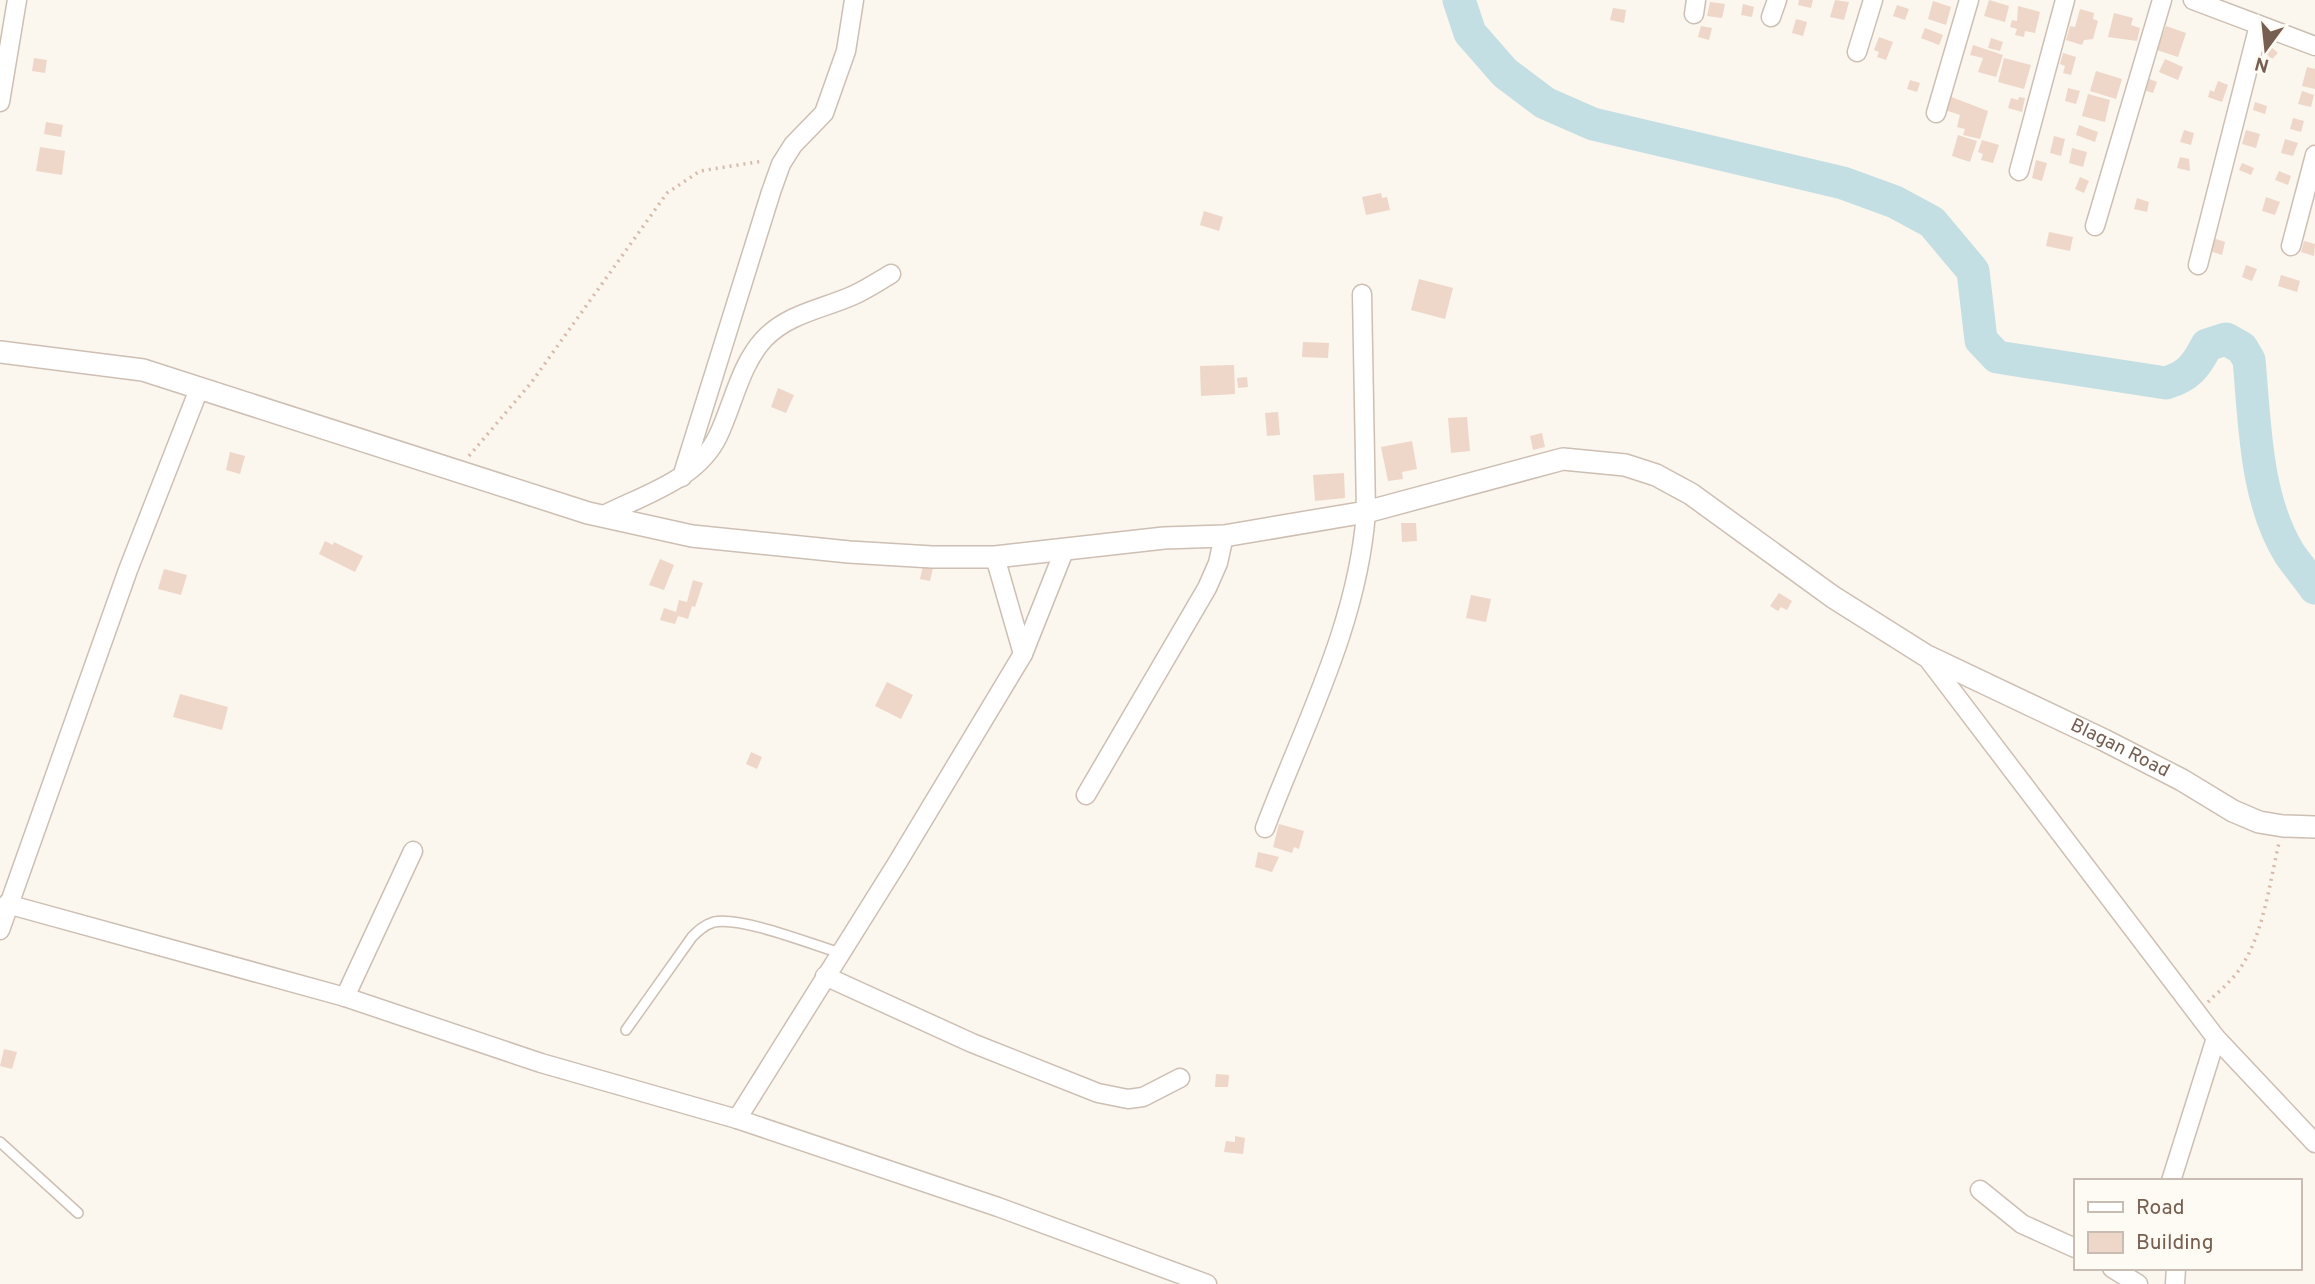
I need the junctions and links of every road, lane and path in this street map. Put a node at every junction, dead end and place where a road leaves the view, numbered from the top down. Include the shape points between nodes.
1 (17, 0) edge
2 (854, 0) edge
3 (1873, 0) edge
4 (1969, 0) edge
5 (2065, 0) edge
6 (2162, 0) edge
7 (2193, 0) edge
8 (2259, 25) junction
9 (2315, 46) edge
10 (1857, 52) dead end
11 (0, 102) edge
12 (1936, 113) dead end
13 (793, 145) junction
14 (2315, 155) edge
15 (2019, 171) dead end
16 (2095, 226) dead end
17 (2291, 246) dead end
18 (2198, 265) dead end
19 (891, 274) dead end
20 (1362, 294) dead end
21 (0, 352) edge
22 (199, 389) junction
23 (456, 470) junction
24 (682, 477) junction
25 (1366, 512) junction
26 (602, 516) junction
27 (1224, 536) junction
28 (1064, 551) junction
29 (995, 557) junction
30 (1023, 654) junction
31 (1925, 655) junction
32 (1086, 795) dead end
33 (2283, 827) junction
34 (2315, 827) edge
35 (1265, 828) dead end
36 (413, 851) dead end
37 (7, 904) junction
38 (0, 930) edge
39 (840, 953) junction
40 (825, 976) junction
41 (345, 997) junction
42 (2196, 1013) junction
43 (626, 1030) dead end
44 (2216, 1038) junction
45 (1180, 1078) dead end
46 (737, 1119) junction
47 (0, 1142) edge
48 (2315, 1143) edge
49 (2172, 1179) edge
50 (1980, 1190) dead end
51 (78, 1213) dead end
52 (2074, 1248) edge
53 (2115, 1270) edge
54 (1207, 1284) edge
55 (2137, 1284) edge

1 - 11 street
2 - 13 street via 846,51 824,113
3 - 10 street
4 - 12 street
5 - 15 street
6 - 16 street
7 - 8 street
8 - 9 street
8 - 18 street
13 - 23 path via 766,160 700,171 667,193 531,383
13 - 24 street via 771,191
14 - 17 street
19 - 24 street via 854,295 784,323 763,340 717,438
20 - 25 street
21 - 22 street, Blagan Road via 120,365
22 - 23 street, Blagan Road
22 - 37 street
23 - 26 street, Blagan Road
24 - 26 street
25 - 27 street, Blagan Road
25 - 31 street, Blagan Road via 1563,459 1625,466 1656,475 1691,494 1833,597
25 - 35 street via 1362,558 1344,628
26 - 29 street, Blagan Road via 692,536 863,553
27 - 28 street, Blagan Road via 1164,538
27 - 32 street via 1207,588
28 - 29 street, Blagan Road
28 - 30 street
29 - 30 street
30 - 39 street
31 - 33 street, Blagan Road via 2104,740 2232,811
31 - 42 street
33 - 34 street, Blagan Road
33 - 42 path via 2258,929 2246,956 2236,974
36 - 41 street
37 - 38 street
37 - 41 street
39 - 40 street
39 - 43 lane via 747,925 715,922 692,937
40 - 45 street via 961,1039 1115,1098 1135,1098
40 - 46 street
41 - 46 street via 541,1063
42 - 44 street
44 - 48 street
44 - 49 street
46 - 54 street
47 - 51 lane
50 - 52 street via 2022,1224
53 - 55 street

